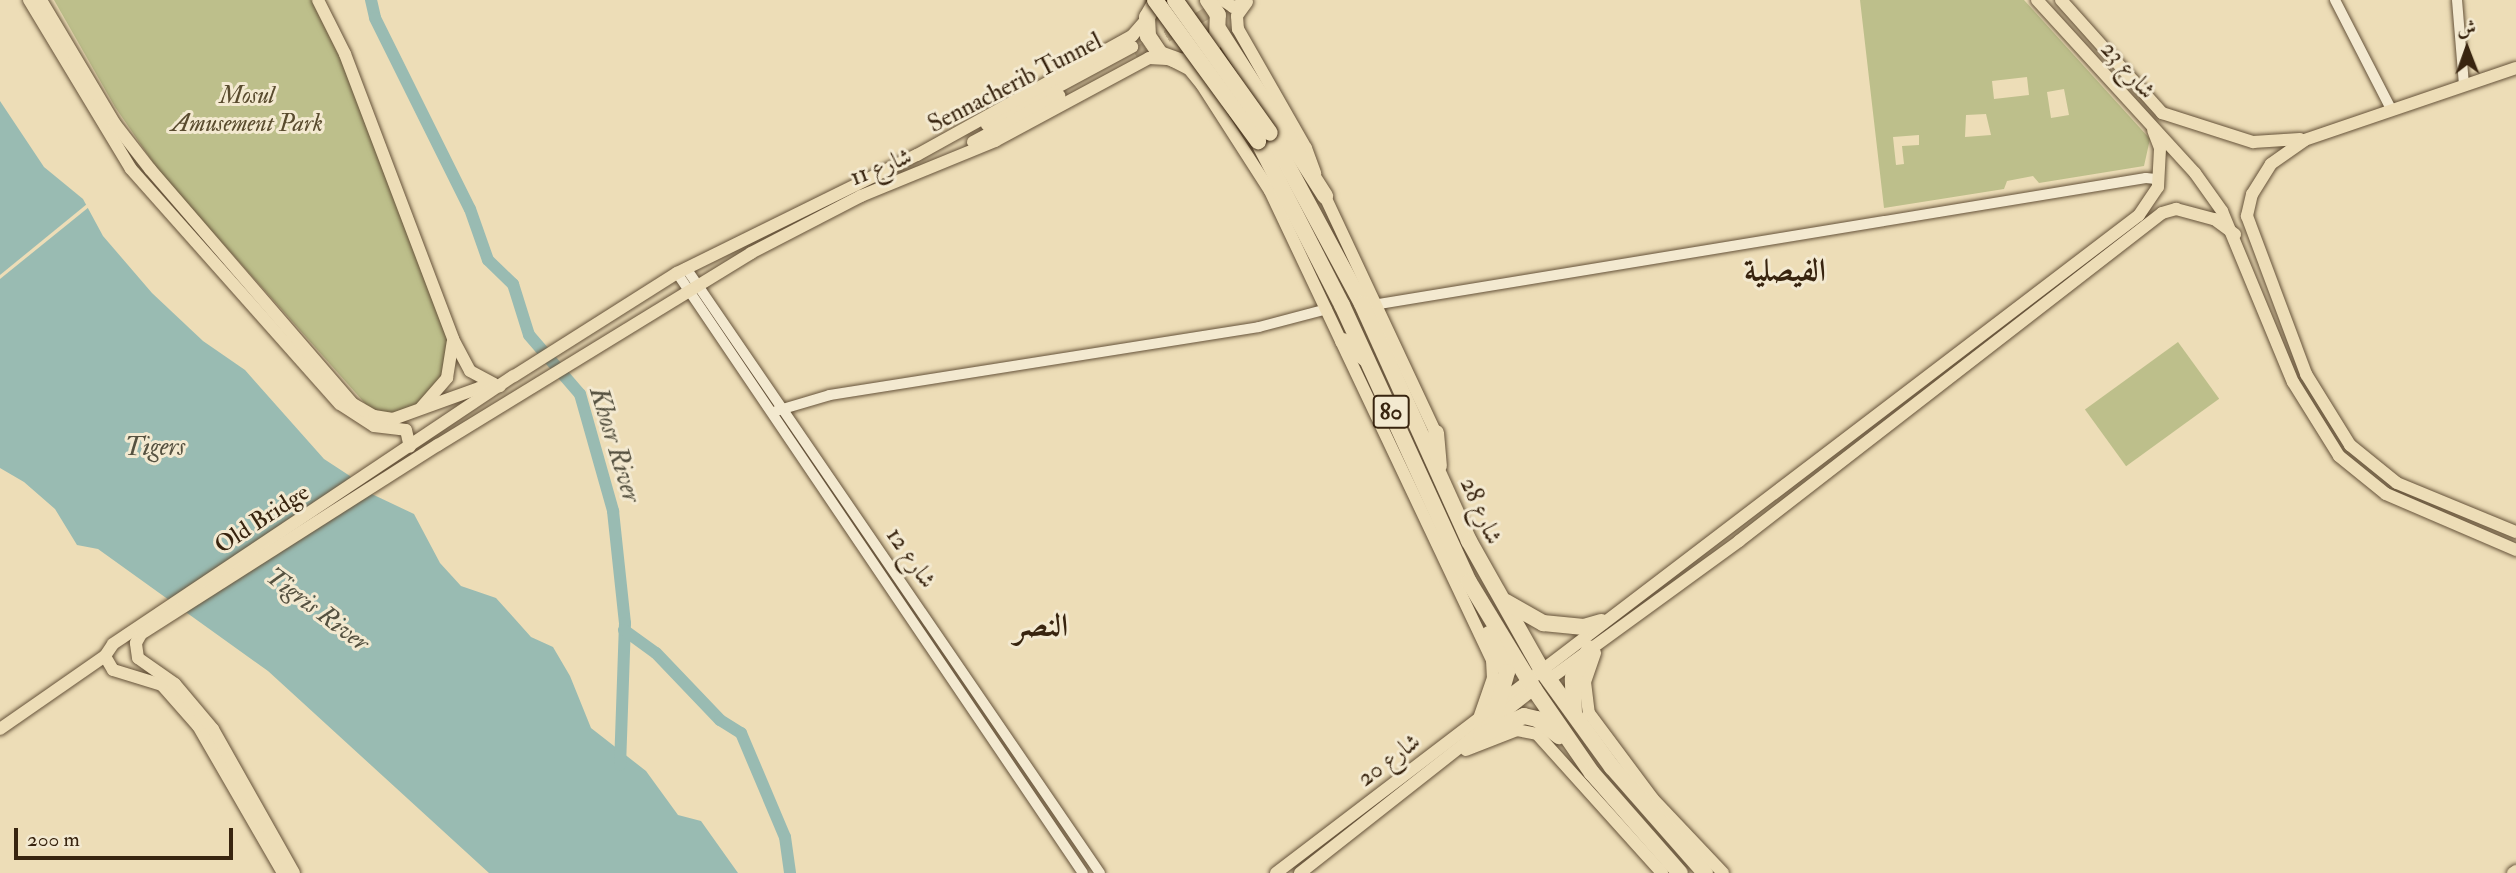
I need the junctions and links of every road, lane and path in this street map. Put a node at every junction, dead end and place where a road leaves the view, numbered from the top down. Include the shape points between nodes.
1 (29, 0) edge
2 (41, 0) edge
3 (318, 0) edge
4 (1143, 0) edge
5 (1156, 0) edge
6 (1175, 0) edge
7 (1208, 0) edge
8 (2036, 0) edge
9 (2061, 0) edge
10 (2335, 0) edge
11 (2457, 0) edge
12 (1238, 1) edge
13 (1147, 18) junction
14 (1219, 27) junction
15 (1131, 52) junction
16 (1171, 60) junction
17 (2516, 68) edge
18 (2464, 86) junction
19 (2391, 109) junction
20 (2153, 130) junction
21 (2317, 134) junction
22 (1264, 137) junction
23 (2158, 187) junction
24 (1325, 196) junction
25 (2235, 234) junction
26 (681, 271) junction
27 (693, 288) junction
28 (1379, 304) junction
29 (1327, 309) junction
30 (273, 319) junction
31 (453, 339) junction
32 (1343, 341) junction
33 (1371, 367) junction
34 (2306, 374) junction
35 (2292, 382) junction
36 (501, 386) junction
37 (416, 411) junction
38 (775, 411) junction
39 (1436, 433) joint
40 (407, 454) junction
41 (1441, 475) junction
42 (2516, 532) edge
43 (2516, 550) edge
44 (898, 577) junction
45 (887, 584) junction
46 (1495, 589) junction
47 (1477, 611) junction
48 (145, 626) junction
49 (1607, 628) junction
50 (1590, 649) junction
51 (105, 656) junction
52 (1544, 674) junction
53 (1531, 685) junction
54 (183, 700) junction
55 (1497, 707) junction
56 (991, 712) junction
57 (1576, 718) junction
58 (981, 720) junction
59 (1479, 728) junction
60 (0, 729) edge
61 (1577, 752) junction
62 (1444, 761) junction
63 (284, 873) edge
64 (295, 873) edge
65 (1083, 873) edge
66 (1100, 873) edge
67 (1276, 873) edge
68 (1300, 873) edge
69 (1662, 873) edge
70 (1680, 873) edge
71 (1705, 873) edge
72 (1723, 873) edge

1 - 30 main road via 131,169
2 - 30 main road via 115,124
3 - 31 main road via 345,54
4 - 13 highway
5 - 13 highway
5 - 22 highway, 80, bridge
6 - 22 highway, 80, bridge
7 - 14 highway
8 - 20 main road, شارع 23
9 - 21 main road, شارع 23 via 2149,101 2182,123 2253,142 2285,142
10 - 19 street
11 - 18 street
12 - 14 main road
12 - 24 main road via 1238,29 1306,148
13 - 15 main road, شارع 11
13 - 16 highway via 1150,42
14 - 16 highway via 1214,44 1201,57
14 - 24 highway
15 - 16 main road, شارع 11
15 - 26 main road, شارع 11
15 - 27 main road, شارع 11 via 1025,126 861,196
16 - 29 main road via 1189,69 1217,105 1270,191
17 - 18 main road
18 - 19 main road
19 - 21 main road
20 - 23 main road via 2160,148
20 - 25 main road, شارع 23 via 2189,167
21 - 34 main road via 2271,164 2252,194 2247,216
22 - 33 highway, شارع 28 / 80
22 - 41 highway, شارع 28 / 80 via 1362,304
23 - 28 street via 2150,178
23 - 49 main road via 2139,215
24 - 28 main road
25 - 35 main road, شارع 23
25 - 49 main road via 2224,223 2191,212 2176,209 2162,213 1749,533
26 - 27 street, شارع 12
26 - 36 main road, شارع 11
27 - 38 street, شارع 12
27 - 40 main road, شارع 11 via 523,392
28 - 39 main road
29 - 32 main road
29 - 38 street via 1259,327 840,393
30 - 37 main road via 359,408 388,419
30 - 40 main road via 344,409 374,426 406,430
31 - 36 main road via 473,375
31 - 37 main road via 447,378
32 - 33 highway
32 - 47 main road
33 - 47 highway, شارع 28 / 80
34 - 35 main road
34 - 42 main road via 2340,433 2375,469
35 - 43 main road, شارع 23 via 2328,443 2367,483
36 - 37 main road via 479,388
36 - 40 main road, شارع 11
38 - 44 street, شارع 12
38 - 45 street, شارع 12
39 - 41 highway
40 - 48 main road, Old Bridge
41 - 46 highway, شارع 28 / 80
44 - 45 street
44 - 56 street, شارع 12
45 - 58 street, شارع 12
46 - 49 highway via 1514,608 1538,622
46 - 52 highway, شارع 28 / 80
47 - 53 highway, شارع 28 / 80
47 - 55 highway via 1507,671
47 - 59 main road via 1494,665
48 - 51 main road, Old Bridge via 113,644
48 - 54 main road via 136,643 138,658
49 - 50 main road
49 - 52 main road
49 - 72 main road via 1589,664 1584,697 1597,726 1649,794
50 - 52 main road
50 - 57 highway via 1573,678
51 - 54 main road via 113,670 155,680
51 - 60 main road, Old Bridge
52 - 53 highway
52 - 57 highway, شارع 28 / 80
53 - 55 main road, شارع 20
53 - 59 main road, شارع 20
53 - 61 highway, شارع 28 / 80
54 - 63 main road
54 - 64 main road via 220,740
55 - 59 main road, شارع 20
56 - 58 street
56 - 66 street, شارع 12
57 - 71 highway, شارع 28 / 80 via 1634,795
58 - 65 street, شارع 12
59 - 61 highway via 1530,717
59 - 62 main road, شارع 20
59 - 67 main road, شارع 20
61 - 70 highway, شارع 28 / 80
62 - 68 main road, شارع 20
62 - 69 main road via 1508,732 1531,731

